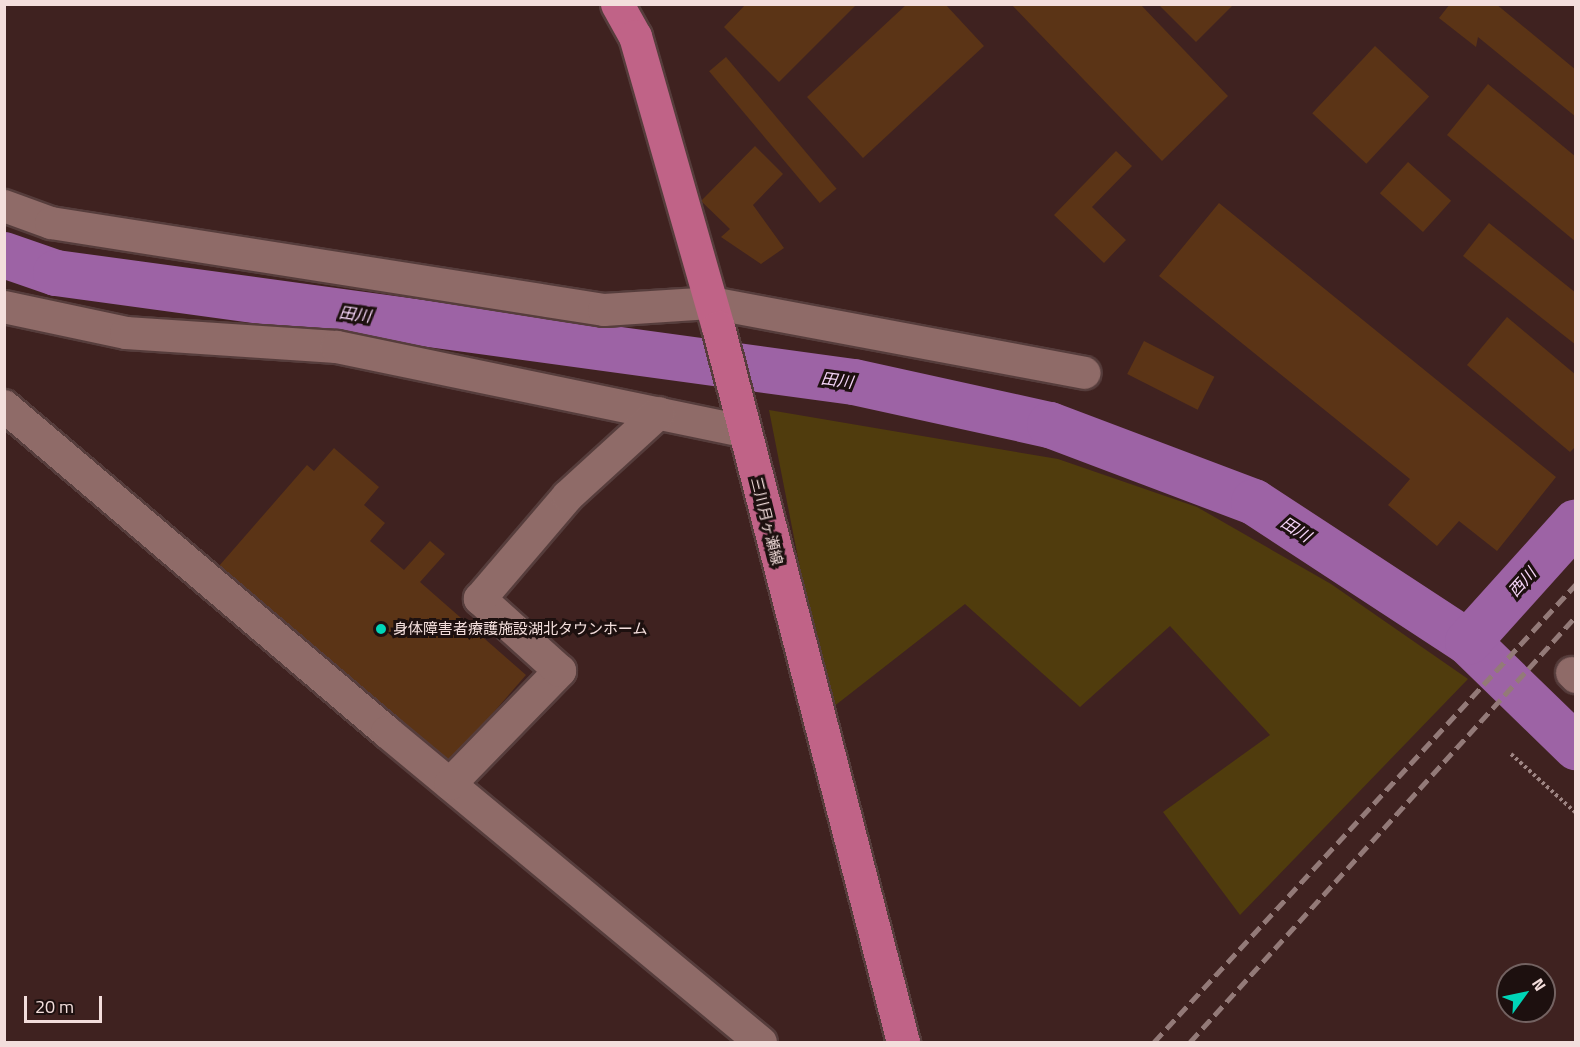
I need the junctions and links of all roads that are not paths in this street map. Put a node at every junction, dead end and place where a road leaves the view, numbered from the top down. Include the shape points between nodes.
1 (616, 4) edge
2 (4, 206) edge
3 (4, 307) edge
4 (715, 315) junction
5 (1084, 373) dead end
6 (4, 406) edge
7 (659, 413) junction
8 (742, 421) junction
9 (450, 784) junction
10 (761, 1042) edge
11 (903, 1042) edge

1 - 4 main road, 三川月ヶ瀬線 via 635,36
2 - 4 street via 51,223 604,310
3 - 7 street via 126,333 337,347
4 - 5 street
4 - 8 main road, 三川月ヶ瀬線
6 - 9 street
7 - 8 street
7 - 9 street via 568,496 480,599 560,670
8 - 11 main road, 三川月ヶ瀬線
9 - 10 street

